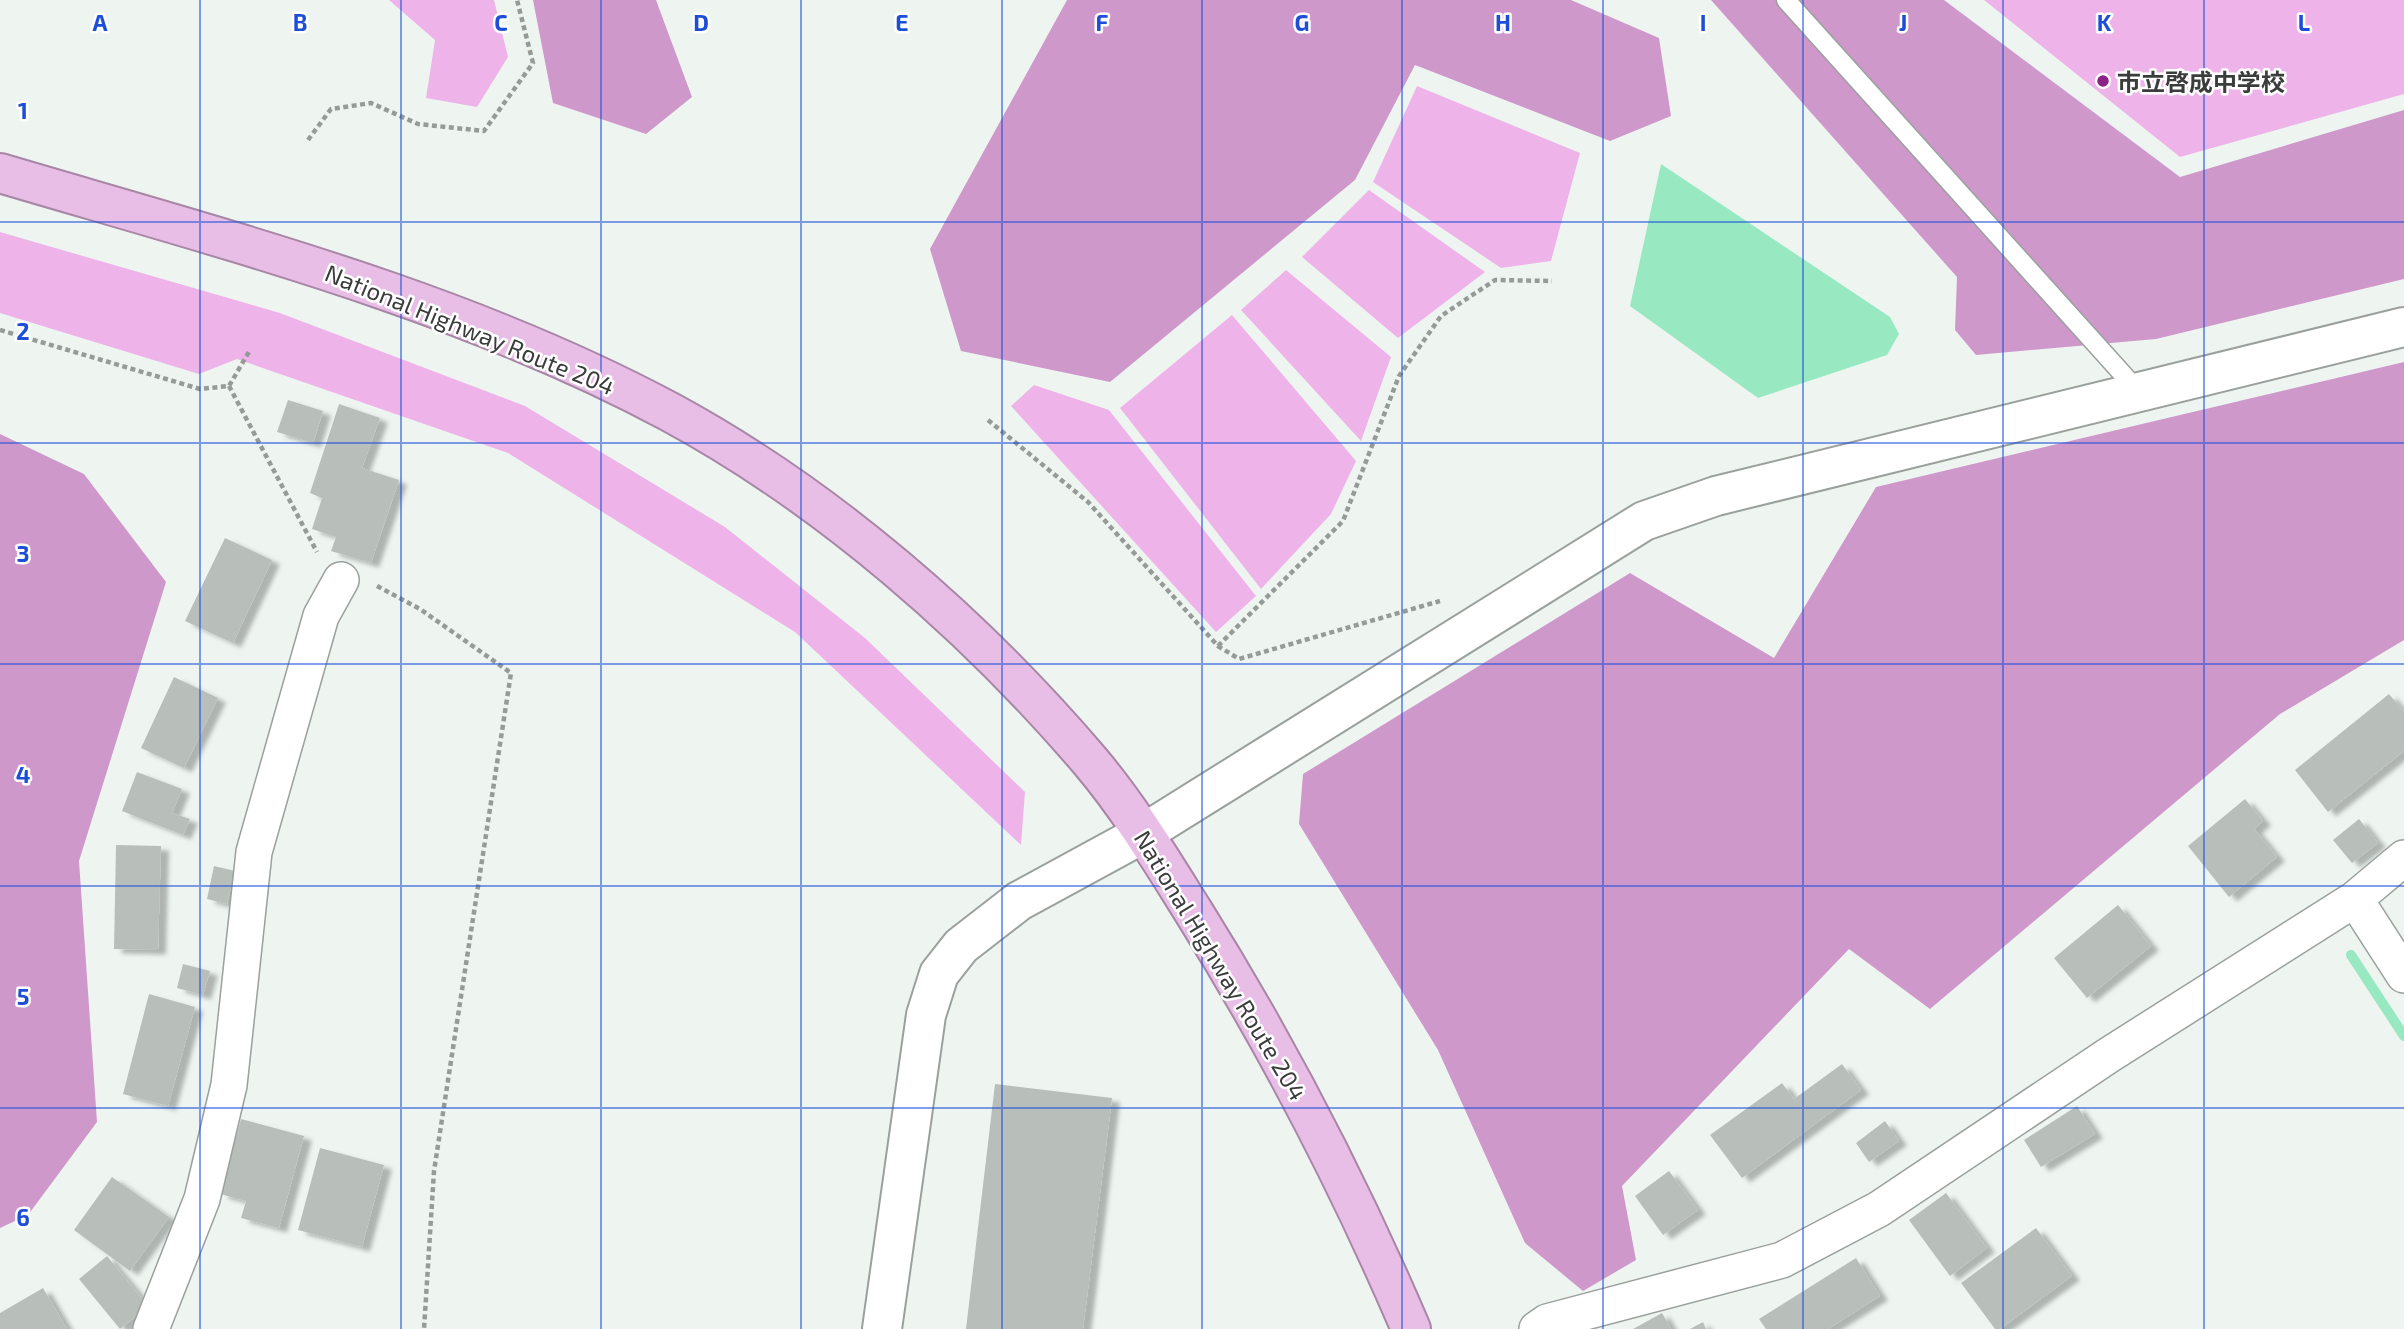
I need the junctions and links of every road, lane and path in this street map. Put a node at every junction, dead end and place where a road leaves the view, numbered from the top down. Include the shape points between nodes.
1 (517, 0) edge
2 (1786, 0) edge
3 (308, 140) dead end
4 (0, 173) edge
5 (1552, 282) dead end
6 (2404, 327) edge
7 (0, 330) edge
8 (250, 350) dead end
9 (229, 386) junction
10 (2138, 391) junction
11 (988, 420) dead end
12 (341, 580) junction
13 (1483, 621) junction
14 (1218, 646) junction
15 (1144, 833) junction
16 (2404, 858) edge
17 (2355, 899) junction
18 (2404, 975) edge
19 (151, 1329) edge
20 (424, 1329) edge
21 (882, 1329) edge
22 (1412, 1329) edge
23 (1537, 1329) edge

1 - 3 path via 533,63 484,131 418,124 370,103 331,108
2 - 10 lane
4 - 15 highway, National Highway Route 204 via 362,284 559,359 671,412 767,471 859,537 946,614 1023,688 1091,763
5 - 14 path via 1495,280 1441,316 1399,376 1343,521
6 - 10 street
7 - 9 path via 200,389
8 - 9 path
9 - 12 path via 313,548
10 - 13 street via 1704,500 1644,521
11 - 14 path via 1088,502
12 - 19 street via 321,616 254,852 229,1086 202,1199
12 - 20 path via 365,579 420,609 511,673 434,1171
13 - 14 path via 1449,598 1238,659
13 - 15 street
15 - 21 street via 1019,901 961,946 939,974 926,1016
15 - 22 highway, National Highway Route 204 via 1219,951 1334,1158
16 - 17 street
17 - 18 street
17 - 23 street via 1867,1215 1782,1260 1548,1322

